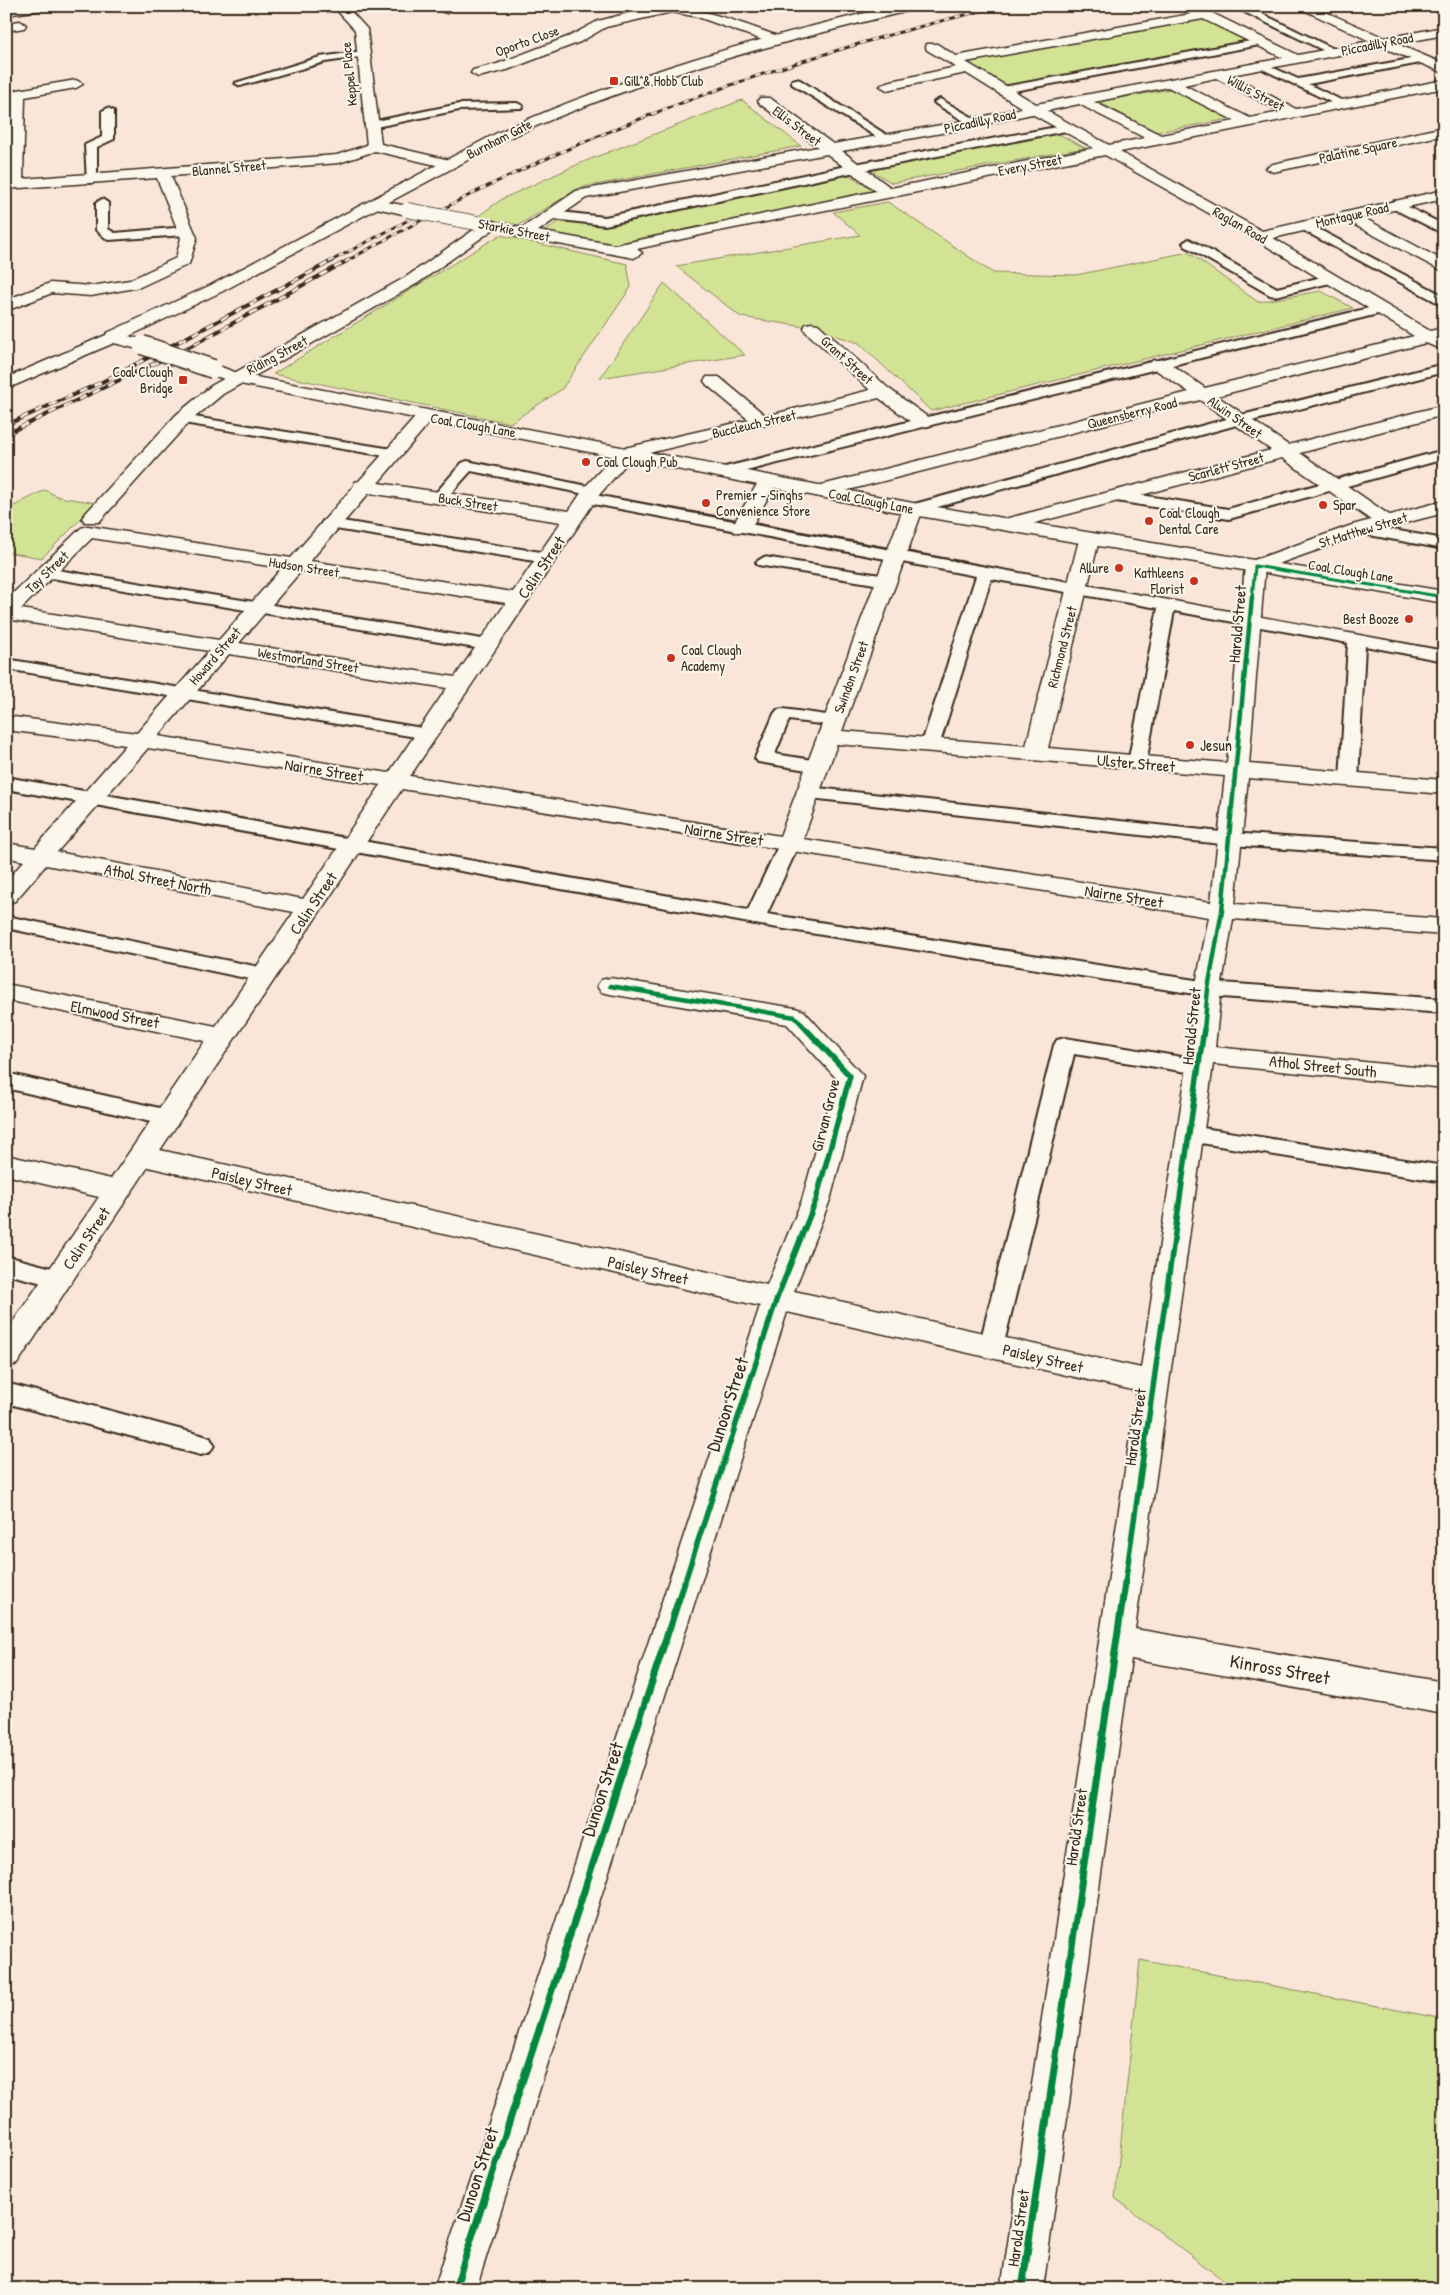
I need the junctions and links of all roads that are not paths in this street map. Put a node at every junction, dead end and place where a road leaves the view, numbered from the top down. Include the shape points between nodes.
1 (41, 6) edge
2 (338, 6) edge
3 (912, 6) edge
4 (1187, 6) edge
5 (1237, 6) edge
6 (1300, 6) edge
7 (667, 7) edge
8 (6, 11) edge
9 (1206, 15) junction
10 (20, 26) dead end
11 (6, 27) edge
12 (1444, 31) edge
13 (776, 40) junction
14 (1261, 42) junction
15 (1384, 42) junction
16 (932, 47) dead end
17 (1335, 52) junction
18 (364, 54) junction
19 (1296, 59) junction
20 (954, 60) junction
21 (1422, 60) junction
22 (1261, 66) junction
23 (1441, 66) edge
24 (968, 69) junction
25 (478, 73) dead end
26 (1218, 74) junction
27 (240, 82) dead end
28 (796, 82) dead end
29 (1170, 83) junction
30 (1296, 83) junction
31 (76, 84) dead end
32 (1444, 84) edge
33 (887, 86) dead end
34 (17, 90) edge
35 (1003, 90) junction
36 (1081, 100) junction
37 (764, 101) dead end
38 (940, 102) dead end
39 (1341, 104) junction
40 (517, 106) dead end
41 (1034, 109) junction
42 (108, 112) dead end
43 (1294, 113) junction
44 (973, 122) junction
45 (1248, 122) junction
46 (372, 125) junction
47 (1067, 128) junction
48 (1444, 131) edge
49 (887, 139) junction
50 (1157, 139) junction
51 (374, 147) junction
52 (1106, 149) junction
53 (829, 150) junction
54 (449, 164) junction
55 (855, 168) junction
56 (1273, 168) dead end
57 (163, 174) junction
58 (91, 179) junction
59 (11, 185) edge
60 (889, 193) junction
61 (1443, 195) edge
62 (102, 203) dead end
63 (377, 204) junction
64 (1396, 205) junction
65 (552, 215) junction
66 (1349, 216) junction
67 (483, 224) junction
68 (1305, 226) junction
69 (1444, 230) edge
70 (186, 232) junction
71 (526, 232) junction
72 (1260, 236) junction
73 (1189, 242) dead end
74 (616, 249) junction
75 (650, 256) dead end
76 (1444, 267) edge
77 (1330, 279) junction
78 (1444, 302) edge
79 (6, 306) edge
80 (1381, 309) junction
81 (812, 328) dead end
82 (113, 337) junction
83 (1439, 339) edge
84 (1160, 364) junction
85 (1444, 368) edge
86 (234, 378) junction
87 (713, 381) dead end
88 (6, 384) edge
89 (882, 392) junction
90 (1204, 395) junction
91 (1444, 410) edge
92 (425, 417) junction
93 (182, 419) junction
94 (1240, 420) junction
95 (763, 422) junction
96 (923, 422) junction
97 (1286, 452) junction
98 (392, 453) junction
99 (626, 453) junction
100 (1444, 454) edge
101 (722, 472) junction
102 (768, 481) junction
103 (1331, 484) junction
104 (362, 486) junction
105 (821, 491) junction
106 (590, 495) junction
107 (1116, 496) junction
108 (440, 498) junction
109 (1444, 507) edge
110 (914, 509) junction
111 (574, 518) junction
112 (1385, 521) junction
113 (329, 524) junction
114 (1008, 524) junction
115 (90, 525) junction
116 (741, 528) junction
117 (1359, 529) junction
118 (1089, 540) junction
119 (1444, 544) edge
120 (547, 558) junction
121 (896, 558) junction
122 (764, 562) dead end
123 (293, 565) junction
124 (1255, 566) junction
125 (45, 573) junction
126 (985, 573) junction
127 (887, 581) junction
128 (1077, 588) junction
129 (1444, 597) edge
130 (519, 600) junction
131 (1167, 604) junction
132 (257, 607) junction
133 (6, 612) edge
134 (1250, 619) junction
135 (1357, 639) junction
136 (488, 645) junction
137 (223, 647) junction
138 (1444, 656) edge
139 (6, 664) edge
140 (462, 684) junction
141 (183, 692) junction
142 (6, 722) edge
143 (832, 729) junction
144 (428, 734) junction
145 (142, 740) junction
146 (930, 746) junction
147 (1035, 754) junction
148 (1137, 763) junction
149 (818, 766) junction
150 (1237, 771) junction
151 (1350, 780) junction
152 (396, 781) junction
153 (6, 783) edge
154 (1444, 787) edge
155 (808, 793) junction
156 (90, 799) junction
157 (1230, 839) junction
158 (790, 844) junction
159 (353, 845) junction
160 (6, 850) edge
161 (1444, 854) edge
162 (41, 856) junction
163 (6, 896) edge
164 (310, 908) junction
165 (1222, 911) junction
166 (755, 917) junction
167 (6, 922) edge
168 (1444, 927) edge
169 (264, 975) junction
170 (610, 986) dead end
171 (1208, 989) junction
172 (6, 992) edge
173 (1444, 1006) edge
174 (223, 1036) junction
175 (1201, 1060) junction
176 (1444, 1079) edge
177 (6, 1080) edge
178 (168, 1118) junction
179 (1190, 1134) junction
180 (142, 1156) junction
181 (6, 1165) edge
182 (1444, 1174) edge
183 (118, 1191) junction
184 (6, 1265) edge
185 (59, 1278) junction
186 (777, 1298) junction
187 (991, 1346) junction
188 (6, 1356) edge
189 (1154, 1383) junction
190 (6, 1393) edge
191 (201, 1445) dead end
192 (1116, 1641) junction
193 (1444, 1698) edge
194 (455, 2289) edge
195 (1022, 2289) edge

1 - 8 street
2 - 18 street, Keppel Place via 361,30
3 - 13 street, Burnham Gate
4 - 9 street
5 - 17 lane
6 - 15 street
7 - 13 street via 702,14
7 - 25 street, Oporto Close via 602,24 575,39
9 - 14 street
9 - 20 street
10 - 11 street
12 - 15 street, Piccadilly Road
13 - 54 street, Burnham Gate via 575,104 527,124
14 - 19 street
14 - 35 lane
15 - 17 street, Piccadilly Road
15 - 21 street
16 - 20 street, Raglan Road
17 - 19 street, Piccadilly Road
18 - 27 lane via 324,59
18 - 46 street, Keppel Place
19 - 22 street, Piccadilly Road
20 - 24 street, Raglan Road
21 - 23 street
21 - 30 lane
22 - 26 street, Piccadilly Road
22 - 30 lane
24 - 33 street
24 - 35 street, Raglan Road
26 - 29 street, Piccadilly Road
26 - 43 street, Willis Street
28 - 49 lane
29 - 36 street, Piccadilly Road
29 - 45 street
30 - 39 lane
31 - 34 street
32 - 39 street, Every Street
34 - 59 street
35 - 41 street, Raglan Road
36 - 41 street, Piccadilly Road
36 - 50 street
37 - 53 street, Ellis Street
38 - 44 lane
39 - 43 street, Every Street
40 - 46 lane via 459,107
41 - 44 street, Piccadilly Road
41 - 47 street, Raglan Road
42 - 58 lane via 108,139 91,145
43 - 45 street, Every Street
44 - 49 street, Piccadilly Road
45 - 50 street, Every Street
46 - 51 street, Keppel Place
47 - 52 street, Raglan Road
47 - 55 lane
48 - 56 street, Palatine Square
49 - 53 street, Piccadilly Road
50 - 52 street, Every Street
51 - 54 street
51 - 57 street, Blannel Street via 339,159
52 - 60 street, Every Street
52 - 72 street, Raglan Road
53 - 55 street, Ellis Street
53 - 65 street, Piccadilly Road via 581,194
54 - 63 street, Burnham Gate
55 - 60 street, Ellis Street
55 - 65 lane via 605,221
57 - 58 street, Blannel Street
57 - 70 street
58 - 59 street, Blannel Street
60 - 74 street, Every Street
61 - 64 street, Montague Road
62 - 70 lane via 102,230 112,238
63 - 67 street, Starkie Street, bridge
63 - 82 street, Burnham Gate via 216,288
64 - 66 street, Montague Road
64 - 69 lane
65 - 71 street, Piccadilly Road
66 - 68 street, Montague Road
66 - 76 street
67 - 71 street, Starkie Street
67 - 86 street, Riding Street via 412,280
68 - 72 street, Montague Road
68 - 78 lane
70 - 79 street via 189,238 183,261 134,284 91,290 50,288
71 - 74 street, Starkie Street
72 - 77 street, Raglan Road
73 - 77 lane via 1275,292
74 - 75 street, Starkie Street
77 - 80 street, Raglan Road
80 - 83 street, Raglan Road
80 - 84 lane
81 - 89 street, Grant Street
82 - 86 street, Coal Clough Lane, bridge
82 - 88 street, Burnham Gate
83 - 90 street, Queensberry Road
84 - 90 street, Alwin Street
84 - 96 lane
85 - 94 lane
86 - 92 street, Coal Clough Lane
86 - 93 street, Riding Street
87 - 95 street
89 - 95 street, Buccleuch Street
89 - 96 street, Grant Street
90 - 94 street, Alwin Street
90 - 105 street, Queensberry Road
91 - 97 street, Scarlett Street
92 - 98 street, Howard Street
92 - 99 street, Coal Clough Lane
93 - 98 lane
93 - 115 street, Riding Street
94 - 97 street, Alwin Street
94 - 110 lane
95 - 99 street, Buccleuch Street
96 - 101 lane
97 - 103 street, Alwin Street
97 - 107 street, Scarlett Street
98 - 104 street, Howard Street
99 - 101 street, Coal Clough Lane
99 - 106 street, Colin Street
100 - 103 lane
101 - 102 street, Coal Clough Lane
102 - 105 street, Coal Clough Lane
102 - 116 street
103 - 107 lane via 1229,514
103 - 112 street, Alwin Street
104 - 108 street, Buck Street
104 - 113 street, Howard Street
105 - 110 street, Coal Clough Lane
106 - 108 lane via 467,466
106 - 111 street, Colin Street
106 - 116 lane
107 - 114 street, Scarlett Street
108 - 111 street, Buck Street
109 - 112 street, St Matthew Street
110 - 114 street, Coal Clough Lane
110 - 121 street, Swindon Street
111 - 120 street, Colin Street
112 - 117 street, St Matthew Street
113 - 120 lane
113 - 123 street, Howard Street
114 - 118 street, Coal Clough Lane
115 - 123 street, Hudson Street
115 - 125 street, Tay Street
116 - 121 lane
117 - 119 lane
117 - 124 street, St Matthew Street
118 - 124 street, Coal Clough Lane
118 - 128 street, Richmond Street
120 - 130 street, Colin Street
121 - 126 lane
121 - 127 street, Swindon Street
122 - 127 lane
123 - 130 street, Hudson Street
123 - 132 street, Howard Street
124 - 129 street, Coal Clough Lane
124 - 134 street, Harold Street
125 - 132 lane
125 - 133 street, Tay Street
126 - 128 lane
126 - 146 lane
127 - 143 street, Swindon Street
128 - 131 lane
128 - 147 street, Richmond Street
130 - 136 street, Colin Street
131 - 134 lane
131 - 148 lane
132 - 136 lane
132 - 137 street, Howard Street
133 - 137 street, Westmorland Street
134 - 135 lane
134 - 150 street, Harold Street
135 - 138 lane
135 - 151 lane
136 - 140 street, Colin Street
137 - 140 street, Westmorland Street
137 - 141 street, Howard Street
139 - 141 lane
140 - 144 street, Colin Street
141 - 144 lane
141 - 145 street, Howard Street
142 - 145 street, Nairne Street
143 - 146 street, Ulster Street
143 - 149 street, Swindon Street
143 - 149 lane via 783,714 764,758
144 - 152 street, Colin Street
145 - 152 street, Nairne Street
145 - 156 street, Howard Street
146 - 147 street, Ulster Street
147 - 148 street, Ulster Street
148 - 150 street, Ulster Street
149 - 155 street, Swindon Street
150 - 151 street, Ulster Street
150 - 157 street, Harold Street
151 - 154 street, Ulster Street
152 - 158 street, Nairne Street
152 - 159 street, Colin Street
153 - 156 lane
155 - 157 lane
155 - 158 street, Swindon Street
156 - 159 lane
156 - 162 street, Howard Street
157 - 161 lane
157 - 165 street, Harold Street
158 - 165 street, Nairne Street
158 - 166 lane
159 - 164 street, Colin Street
159 - 166 lane
160 - 162 street, Athol Street North
162 - 163 street, Howard Street
162 - 164 street, Athol Street North
164 - 169 street, Colin Street
165 - 168 street, Nairne Street
165 - 171 street, Harold Street
166 - 171 lane
167 - 169 lane
169 - 174 street, Colin Street
170 - 186 street, Girvan Grove via 795,1017 850,1076 816,1200
171 - 173 lane
171 - 175 street, Harold Street
172 - 174 street, Elmwood Street
174 - 178 street, Colin Street
175 - 176 street, Athol Street South
175 - 179 street, Harold Street
175 - 187 lane via 1065,1045
177 - 178 lane
178 - 180 street, Colin Street
179 - 182 lane
179 - 189 street, Harold Street
180 - 183 street, Colin Street
180 - 186 street, Paisley Street
181 - 183 street
183 - 185 street, Colin Street
184 - 185 lane
185 - 188 street, Colin Street
186 - 187 street, Paisley Street
186 - 194 street, Dunoon Street
187 - 189 street, Paisley Street
189 - 192 street, Harold Street
190 - 191 lane
192 - 193 street, Kinross Street
192 - 195 street, Harold Street

